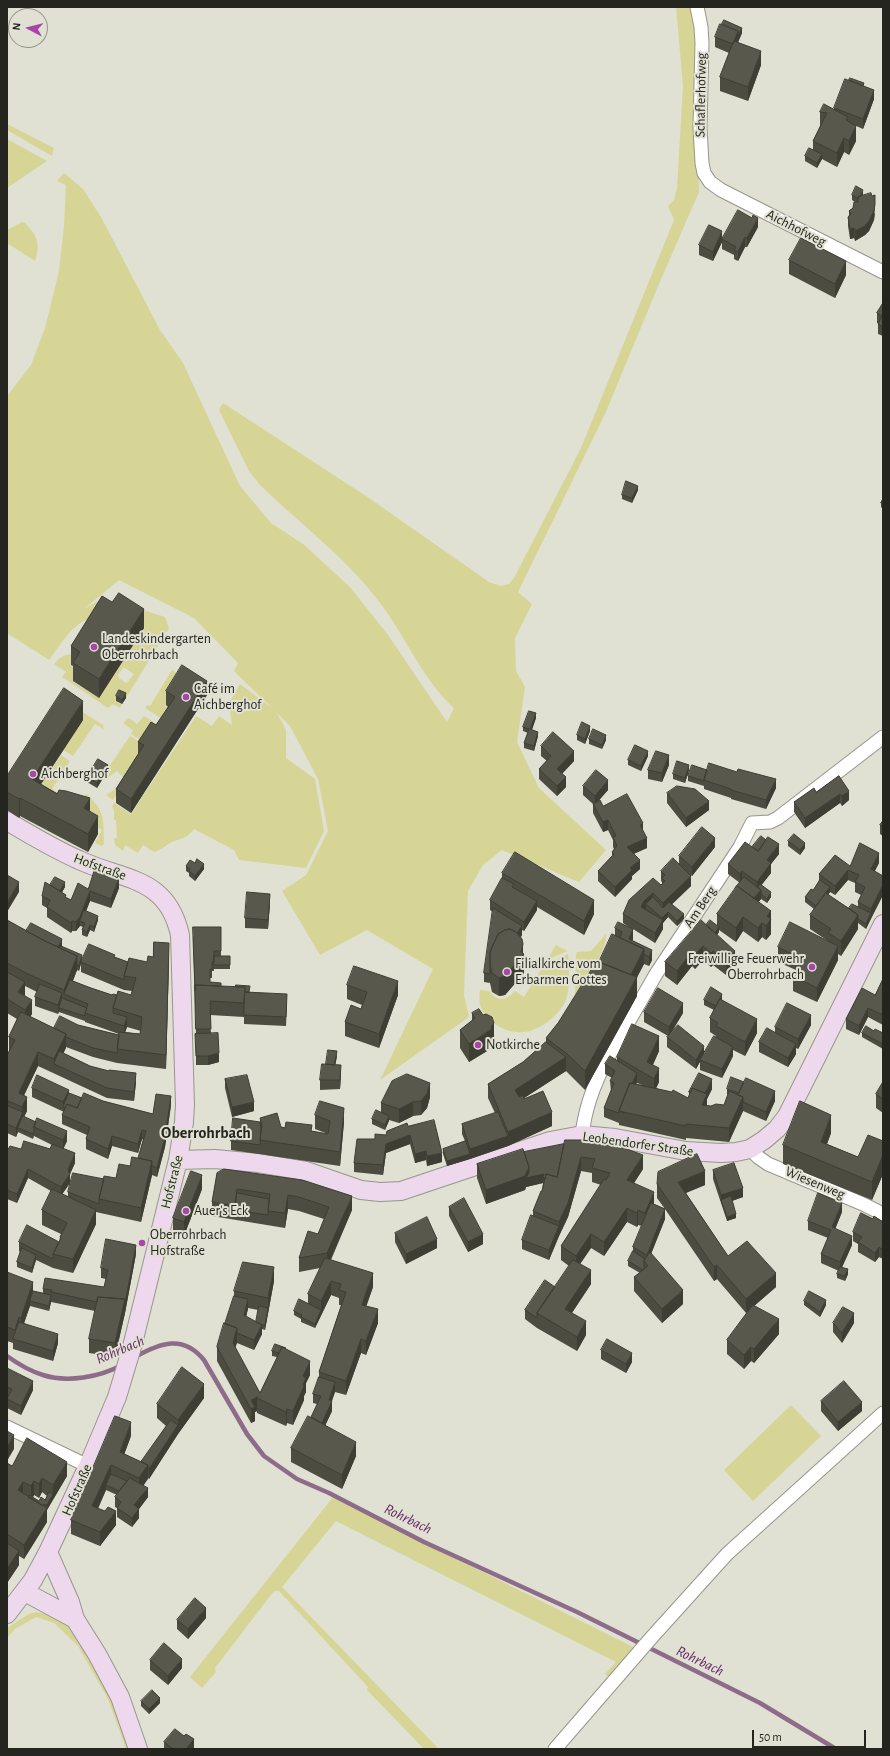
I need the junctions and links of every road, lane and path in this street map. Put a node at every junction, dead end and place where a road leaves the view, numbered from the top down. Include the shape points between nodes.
1 (697, 7) edge
2 (710, 182) joint
3 (883, 272) edge
4 (883, 737) edge
5 (7, 821) edge
6 (883, 924) edge
7 (582, 1135) junction
8 (750, 1149) junction
9 (178, 1160) junction
10 (883, 1214) edge
11 (883, 1413) edge
12 (7, 1427) edge
13 (88, 1466) junction
14 (48, 1552) junction
15 (25, 1592) junction
16 (7, 1614) edge
17 (75, 1619) junction
18 (138, 1749) edge
19 (555, 1749) edge

1 - 2 street, Schaflerhofweg via 702,43 701,151 704,173
2 - 3 street, Aichhofweg via 721,190
4 - 7 street, Am Berg via 778,818 770,822 752,822 740,848 656,974 606,1061 588,1105
5 - 9 main road, Hofstraße via 80,861 140,882 160,895 172,912 180,935 185,1105
6 - 8 main road, Leobendorfer Straße via 787,1116 777,1129
7 - 8 main road, Leobendorfer Straße via 704,1153
7 - 9 main road, Leobendorfer Straße via 550,1141 401,1191 361,1190 306,1171 258,1163 215,1159
8 - 10 street, Wiesenweg via 768,1164
9 - 13 main road, Hofstraße via 124,1378
11 - 19 street via 727,1554
12 - 13 street
13 - 14 main road, Hofstraße
14 - 15 main road, Hofstraße
14 - 17 main road
15 - 16 main road, Hofstraße
15 - 17 main road
17 - 18 main road via 120,1697

